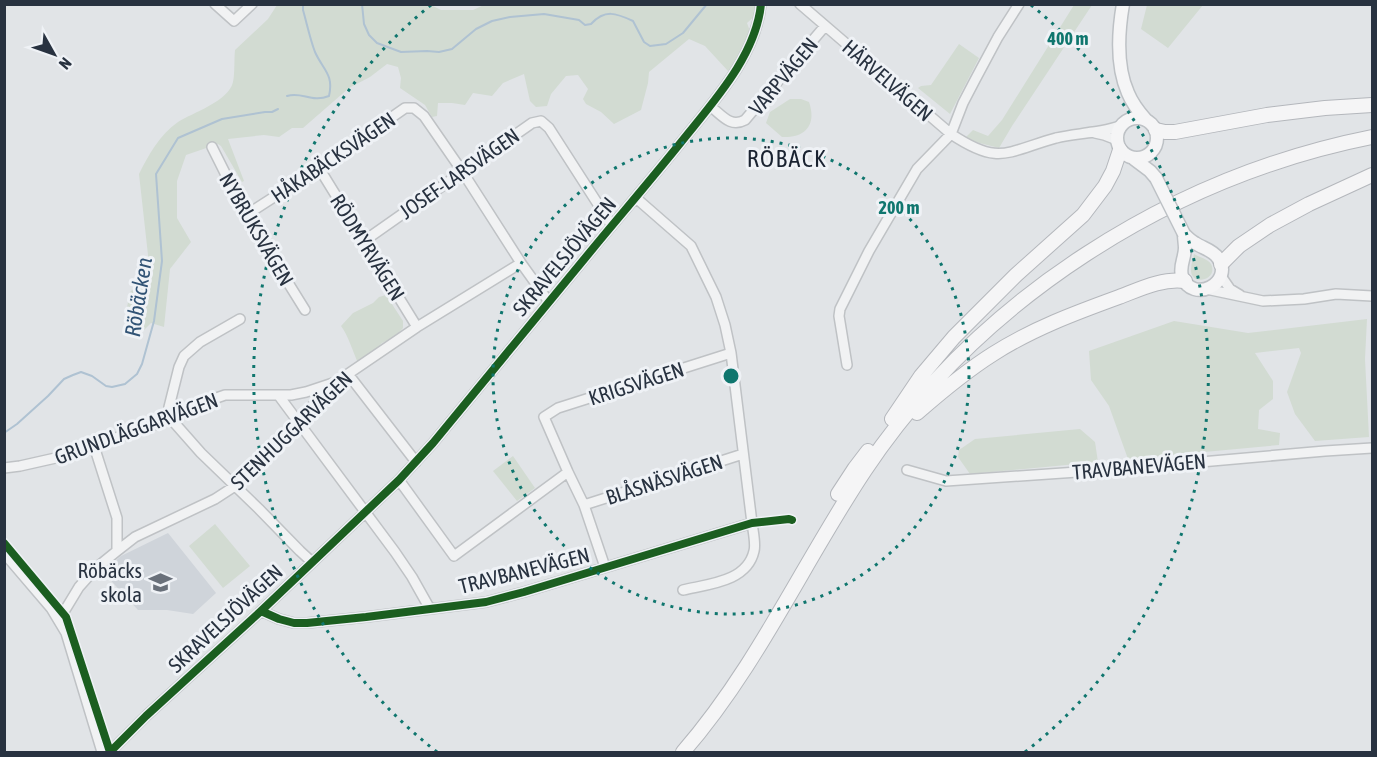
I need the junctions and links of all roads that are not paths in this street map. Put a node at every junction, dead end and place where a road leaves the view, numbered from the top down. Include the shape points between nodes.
1 (215, 4) edge
2 (252, 4) edge
3 (761, 4) edge
4 (800, 4) edge
5 (1019, 4) edge
6 (1123, 4) edge
7 (825, 26) junction
8 (1128, 94) junction
9 (1372, 105) edge
10 (710, 106) junction
11 (1124, 123) junction
12 (1151, 125) junction
13 (1372, 130) edge
14 (1093, 132) junction
15 (951, 134) junction
16 (1372, 137) edge
17 (1118, 145) junction
18 (212, 147) dead end
19 (1153, 151) junction
20 (1134, 159) junction
21 (319, 168) junction
22 (462, 171) junction
23 (1372, 175) edge
24 (1156, 178) junction
25 (636, 198) junction
26 (246, 215) junction
27 (612, 226) junction
28 (1184, 234) junction
29 (364, 241) junction
30 (521, 263) junction
31 (1221, 270) junction
32 (1185, 281) junction
33 (1206, 289) junction
34 (1372, 297) edge
35 (1247, 298) junction
36 (549, 302) junction
37 (305, 310) dead end
38 (240, 319) dead end
39 (417, 327) junction
40 (731, 353) junction
41 (847, 365) dead end
42 (348, 374) junction
43 (339, 381) junction
44 (279, 396) junction
45 (900, 408) junction
46 (171, 419) junction
47 (297, 422) junction
48 (889, 438) junction
49 (94, 446) junction
50 (1372, 448) edge
51 (743, 454) junction
52 (416, 462) junction
53 (4, 468) edge
54 (907, 470) dead end
55 (568, 472) junction
56 (399, 480) junction
57 (235, 486) junction
58 (584, 505) junction
59 (365, 511) junction
60 (752, 523) junction
61 (117, 551) junction
62 (4, 553) edge
63 (312, 562) junction
64 (605, 567) junction
65 (683, 590) dead end
66 (430, 609) junction
67 (261, 611) junction
68 (59, 620) junction
69 (102, 753) edge
70 (110, 753) edge
71 (671, 753) edge
72 (682, 753) edge

1 - 2 street via 234,21
3 - 10 street, SKRAVELSJÖVÄGEN via 755,34
4 - 7 street, HÄRVELVÄGEN
5 - 15 street via 975,80
6 - 8 main road via 1120,62
7 - 10 street, VARPVÄGEN via 745,120 731,123
7 - 15 street, HÄRVELVÄGEN
8 - 11 main road via 1130,106
8 - 12 main road
9 - 12 highway via 1267,115 1175,132
10 - 25 street, SKRAVELSJÖVÄGEN
11 - 12 main road via 1137,118
11 - 14 street
11 - 17 main road via 1117,133
12 - 19 main road via 1157,143
13 - 45 highway via 1306,146 1226,174 1111,231 1004,308 960,346
14 - 15 street, HÄRVELVÄGEN via 995,154
14 - 17 street
15 - 41 street via 917,170 840,309
16 - 48 highway via 1309,152 1238,177 1143,220 1078,260 1031,294 964,352 912,407
17 - 20 main road
17 - 45 highway via 1113,171 1083,215 954,337
18 - 26 street, NYBRUKSVÄGEN
19 - 20 main road
19 - 24 main road
20 - 24 main road
21 - 22 street, HÅKABÄCKSVÄGEN via 405,108 414,108
21 - 26 street, HÅKABÄCKSVÄGEN
21 - 29 street, RÖDMYRVÄGEN
22 - 27 street, JOSEF-LARSVÄGEN via 532,123 541,121
22 - 29 street, JOSEF-LARSVÄGEN
22 - 30 street
23 - 31 highway via 1270,225 1239,246
24 - 28 main road, bridge
25 - 27 street, SKRAVELSJÖVÄGEN
25 - 40 street via 691,246 716,297
26 - 37 street, NYBRUKSVÄGEN
27 - 36 street, SKRAVELSJÖVÄGEN
28 - 31 main road via 1214,253
28 - 32 main road via 1181,269
29 - 39 street, RÖDMYRVÄGEN
30 - 36 street
30 - 39 street, STENHUGGARVÄGEN
31 - 33 main road via 1214,286
31 - 35 street via 1230,289
32 - 33 main road via 1195,289
32 - 48 highway via 1160,282 1075,313 1021,338 937,395
33 - 35 street
34 - 35 street via 1336,294 1272,302
36 - 52 street, SKRAVELSJÖVÄGEN
38 - 46 street via 184,356 169,407
39 - 42 street, STENHUGGARVÄGEN
40 - 51 street
40 - 55 street, KRIGSVÄGEN via 558,408 544,417
42 - 43 street, STENHUGGARVÄGEN
42 - 52 street
43 - 44 street, GRUNDLÄGGARVÄGEN
43 - 47 street, STENHUGGARVÄGEN
44 - 46 street, GRUNDLÄGGARVÄGEN via 225,395
44 - 47 street
45 - 71 highway via 855,468 716,696
46 - 49 street, GRUNDLÄGGARVÄGEN
46 - 57 street
47 - 57 street, STENHUGGARVÄGEN
47 - 59 street
48 - 72 highway via 840,508 744,670
49 - 53 street, GRUNDLÄGGARVÄGEN
49 - 61 street via 117,518
50 - 54 street, TRAVBANEVÄGEN via 946,480
51 - 58 street, BLÅSNÄSVÄGEN
51 - 60 street
52 - 56 street, SKRAVELSJÖVÄGEN
55 - 56 street via 454,556
55 - 58 street
56 - 59 street, SKRAVELSJÖVÄGEN
57 - 61 street, STENHUGGARVÄGEN via 135,537
57 - 63 street
58 - 64 street
59 - 63 street, SKRAVELSJÖVÄGEN
59 - 66 street
60 - 64 street, TRAVBANEVÄGEN
60 - 65 street via 755,550 747,566 732,578
61 - 68 street, STENHUGGARVÄGEN via 79,587
62 - 68 street
63 - 67 street, SKRAVELSJÖVÄGEN
64 - 66 street, TRAVBANEVÄGEN via 486,602
66 - 67 street, TRAVBANEVÄGEN via 307,623 279,619
67 - 70 street, SKRAVELSJÖVÄGEN
68 - 69 street

